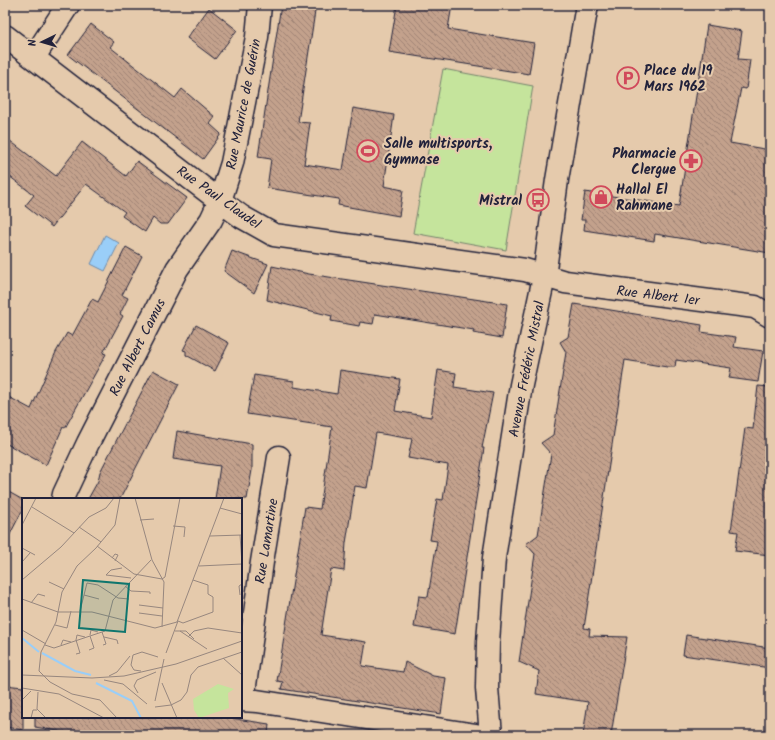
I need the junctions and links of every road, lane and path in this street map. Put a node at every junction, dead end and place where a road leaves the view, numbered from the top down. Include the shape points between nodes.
1 (68, 5) edge
2 (260, 5) edge
3 (586, 5) edge
4 (5, 36) edge
5 (34, 58) junction
6 (220, 201) junction
7 (544, 277) junction
8 (770, 316) edge
9 (279, 457) dead end
10 (63, 498) edge
11 (242, 692) edge
12 (242, 700) edge
13 (476, 735) edge
14 (491, 735) edge

1 - 5 street
2 - 6 street, Rue Maurice de Guérin via 257,37 232,163
3 - 7 street, Avenue Frédéric Mistral
4 - 5 street, Rue Paul Claudel
5 - 6 street, Rue Paul Claudel
6 - 7 street, Rue Paul Claudel via 274,235 525,270
6 - 10 street, Rue Albert Camus via 211,220 177,269 88,443
7 - 8 street, Rue Albert 1er via 572,284 755,307
7 - 14 street, Avenue Frédéric Mistral via 521,385 494,558 487,657
9 - 11 street, Rue Lamartine
12 - 13 street

